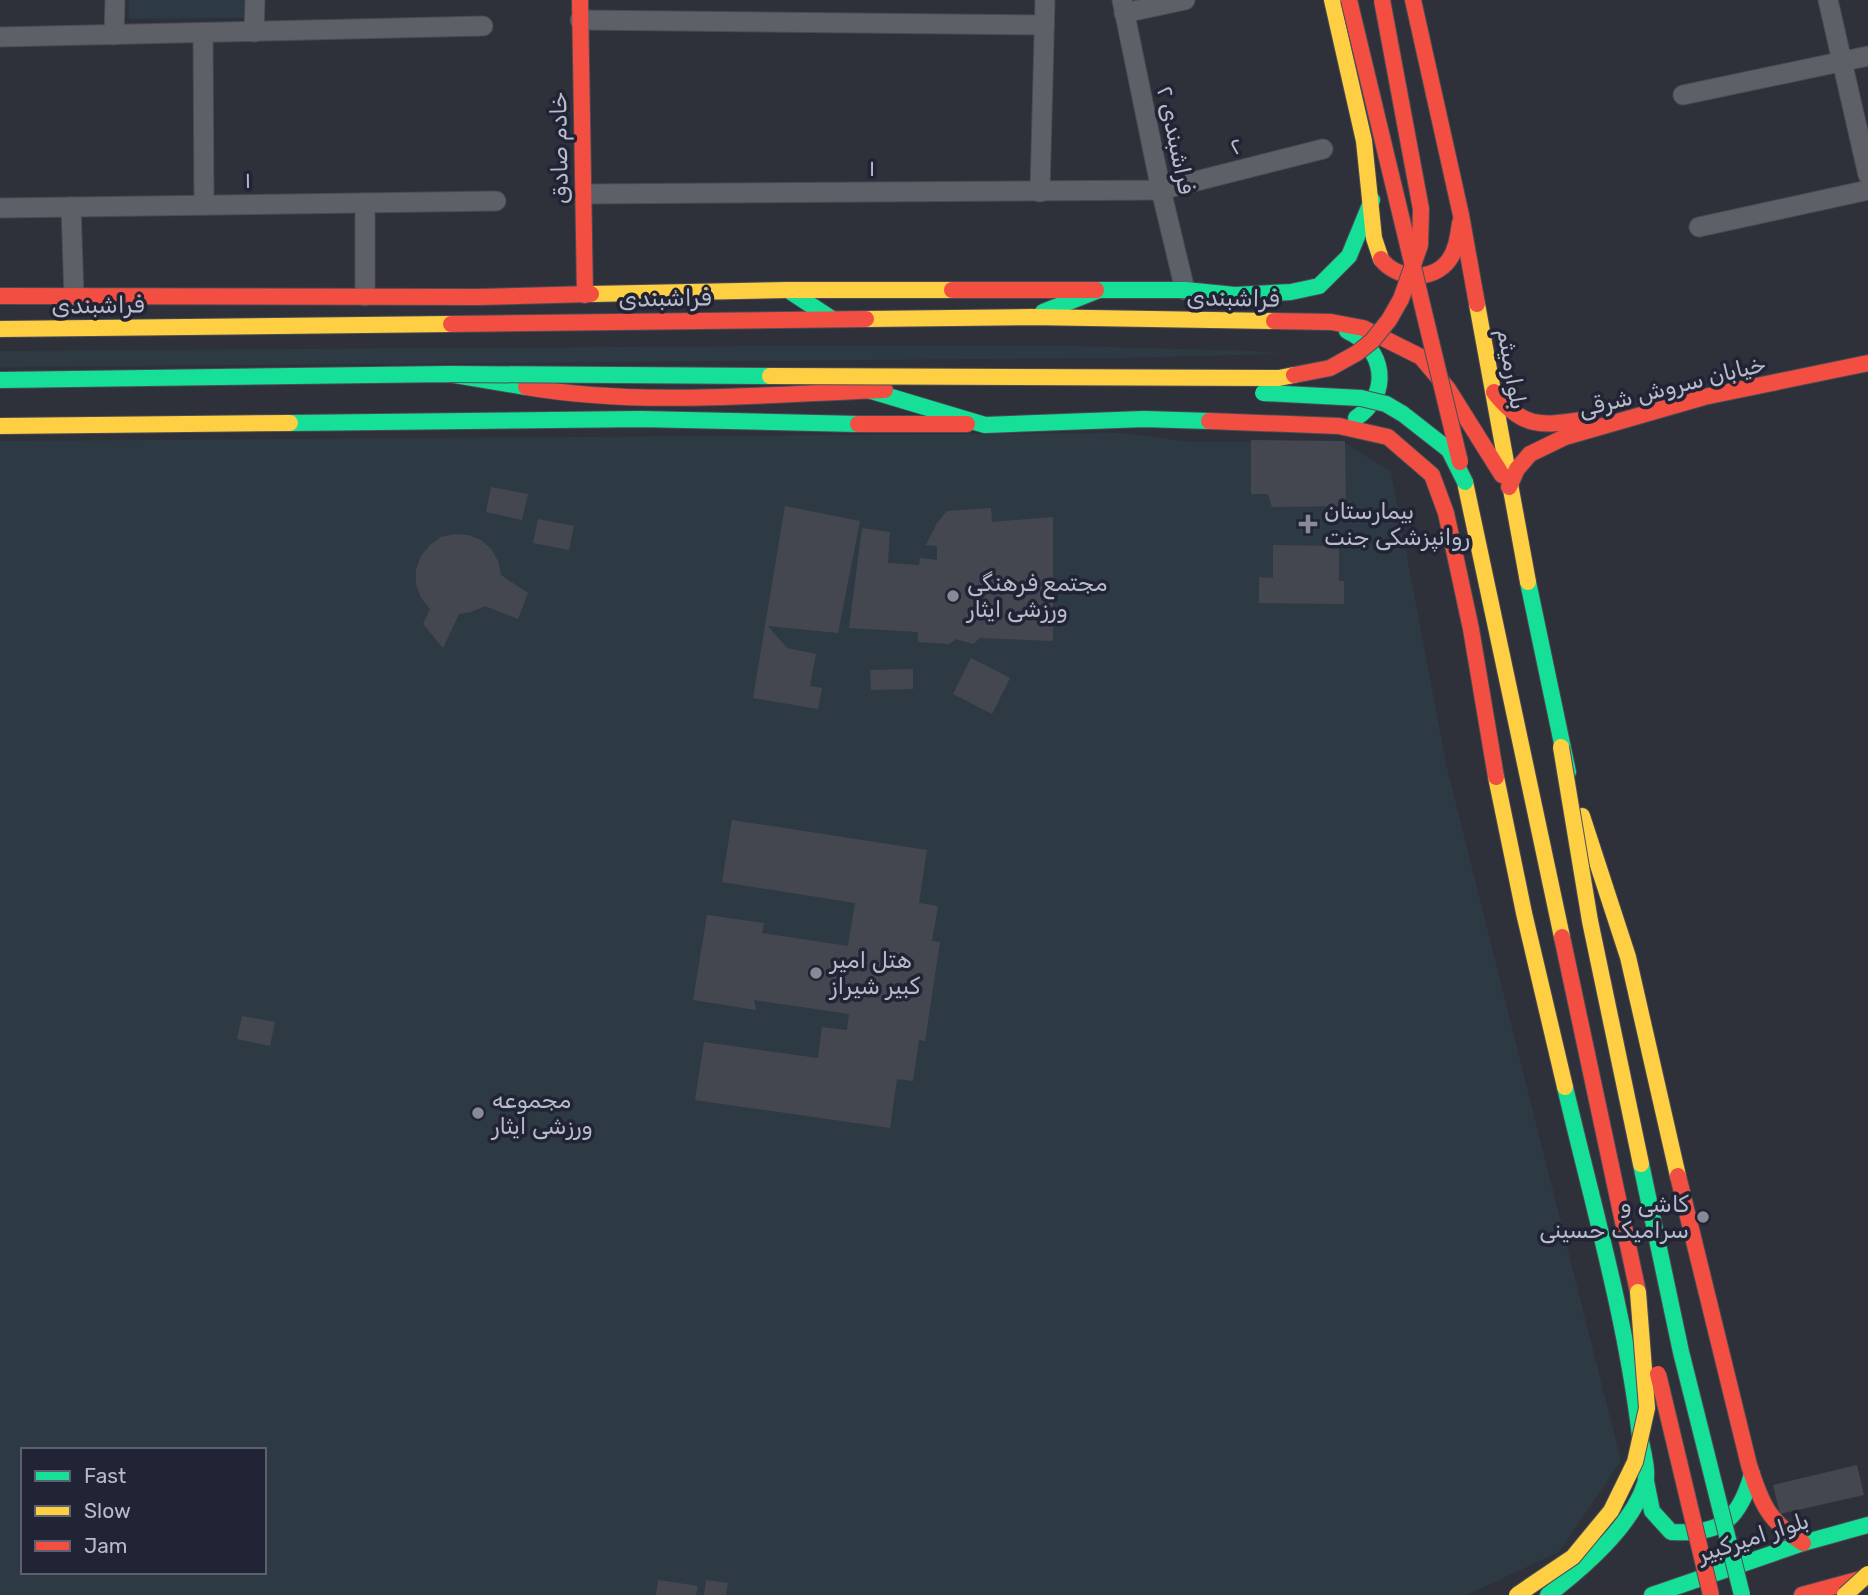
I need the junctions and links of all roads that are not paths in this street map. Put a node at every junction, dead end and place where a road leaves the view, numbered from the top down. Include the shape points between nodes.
1 (114, 0) edge
2 (255, 0) edge
3 (580, 0) edge
4 (1045, 0) edge
5 (1185, 0) edge
6 (1332, 0) edge
7 (1349, 0) edge
8 (1382, 0) edge
9 (1413, 0) edge
10 (1828, 0) edge
11 (1123, 6) edge
12 (580, 20) junction
13 (1044, 25) junction
14 (483, 26) dead end
15 (254, 32) junction
16 (203, 33) junction
17 (114, 35) junction
18 (0, 37) edge
19 (1868, 56) edge
20 (1842, 61) junction
21 (1683, 95) dead end
22 (1323, 149) dead end
23 (1868, 175) edge
24 (1161, 190) junction
25 (1868, 190) edge
26 (1040, 192) junction
27 (583, 194) junction
28 (1372, 200) junction
29 (496, 201) dead end
30 (365, 202) junction
31 (204, 205) junction
32 (71, 207) junction
33 (0, 208) edge
34 (1461, 215) junction
35 (1699, 227) dead end
36 (788, 290) junction
37 (1099, 290) junction
38 (1185, 290) junction
39 (585, 295) junction
40 (0, 296) edge
41 (74, 296) junction
42 (365, 296) junction
43 (1030, 317) junction
44 (832, 319) junction
45 (1331, 322) junction
46 (0, 329) edge
47 (1868, 363) edge
48 (449, 374) junction
49 (0, 380) edge
50 (868, 390) junction
51 (1494, 392) junction
52 (1637, 414) junction
53 (985, 425) junction
54 (0, 426) edge
55 (1339, 426) junction
56 (1465, 482) junction
57 (1509, 487) junction
58 (1561, 747) junction
59 (1638, 1292) junction
60 (1752, 1474) junction
61 (1646, 1481) junction
62 (1868, 1525) edge
63 (1803, 1543) junction
64 (1868, 1576) edge
65 (1517, 1595) edge
66 (1548, 1595) edge
67 (1652, 1595) edge
68 (1711, 1595) edge
69 (1742, 1595) edge
70 (1802, 1595) edge
71 (1844, 1595) edge

1 - 17 street
2 - 15 street
3 - 12 main road, خادم صادق
4 - 13 street
5 - 11 street
6 - 28 main road
7 - 56 main road, bridge
8 - 48 main road, bridge via 1421,209 1420,245 1401,299 1388,320 1372,341 1330,368 1279,378
9 - 34 main road, بلوارمیثم
10 - 20 street
11 - 24 street, ۲ فراشبندی
12 - 13 street
12 - 27 main road, خادم صادق
13 - 26 street
14 - 15 street
15 - 16 street
16 - 17 street
16 - 31 street
17 - 18 street
19 - 20 street
20 - 21 street
20 - 23 street
22 - 24 street, ۲
24 - 26 street, ۱
24 - 38 street, ۲ فراشبندی
25 - 35 street
26 - 27 street, ۱
27 - 39 main road, خادم صادق
28 - 34 main road via 1378,254 1400,275 1417,276 1446,265 1457,246
28 - 38 main road, فراشبندی via 1349,256 1319,286 1235,295
29 - 30 street, ۱
30 - 31 street, ۱
30 - 42 street
31 - 32 street, ۱
32 - 33 street, ۱
32 - 41 street
34 - 51 main road, بلوارمیثم
36 - 37 main road, فراشبندی
36 - 39 main road, فراشبندی
36 - 44 main road
37 - 38 main road, فراشبندی
37 - 43 main road
39 - 42 main road, فراشبندی
40 - 41 main road, فراشبندی
41 - 42 main road, فراشبندی
43 - 44 main road, فراشبندی
43 - 45 main road, فراشبندی
44 - 46 main road, فراشبندی
45 - 55 main road via 1365,341 1378,364 1380,391 1366,413
45 - 57 main road, فراشبندی via 1363,328 1421,357 1448,388
47 - 52 main road, خیابان سروش شرقی
48 - 49 main road
48 - 50 main road via 569,394 662,398
50 - 53 main road
50 - 56 main road, bridge via 1275,393 1361,398 1386,404 1431,434 1449,450
51 - 52 main road via 1518,419 1534,424
51 - 57 main road, بلوارمیثم
52 - 57 main road, خیابان سروش شرقی via 1540,447 1524,460
53 - 54 main road via 641,419
53 - 55 main road via 1144,419
55 - 61 main road via 1388,437 1432,475 1446,513 1524,913 1633,1377
56 - 59 main road
57 - 58 main road, بلوارمیثم
58 - 60 main road via 1628,957
58 - 69 main road, bridge via 1591,921 1681,1352
59 - 65 main road, bridge via 1647,1408 1635,1462 1611,1511 1573,1557
59 - 68 main road, bridge
60 - 61 main road via 1736,1513 1716,1530 1694,1534 1671,1532 1652,1511
60 - 63 main road via 1762,1505 1780,1529
61 - 66 main road via 1630,1514 1602,1547
62 - 63 main road, بلوار امیرکبیر
63 - 67 main road, بلوار امیرکبیر
64 - 70 main road
64 - 71 main road, bridge

